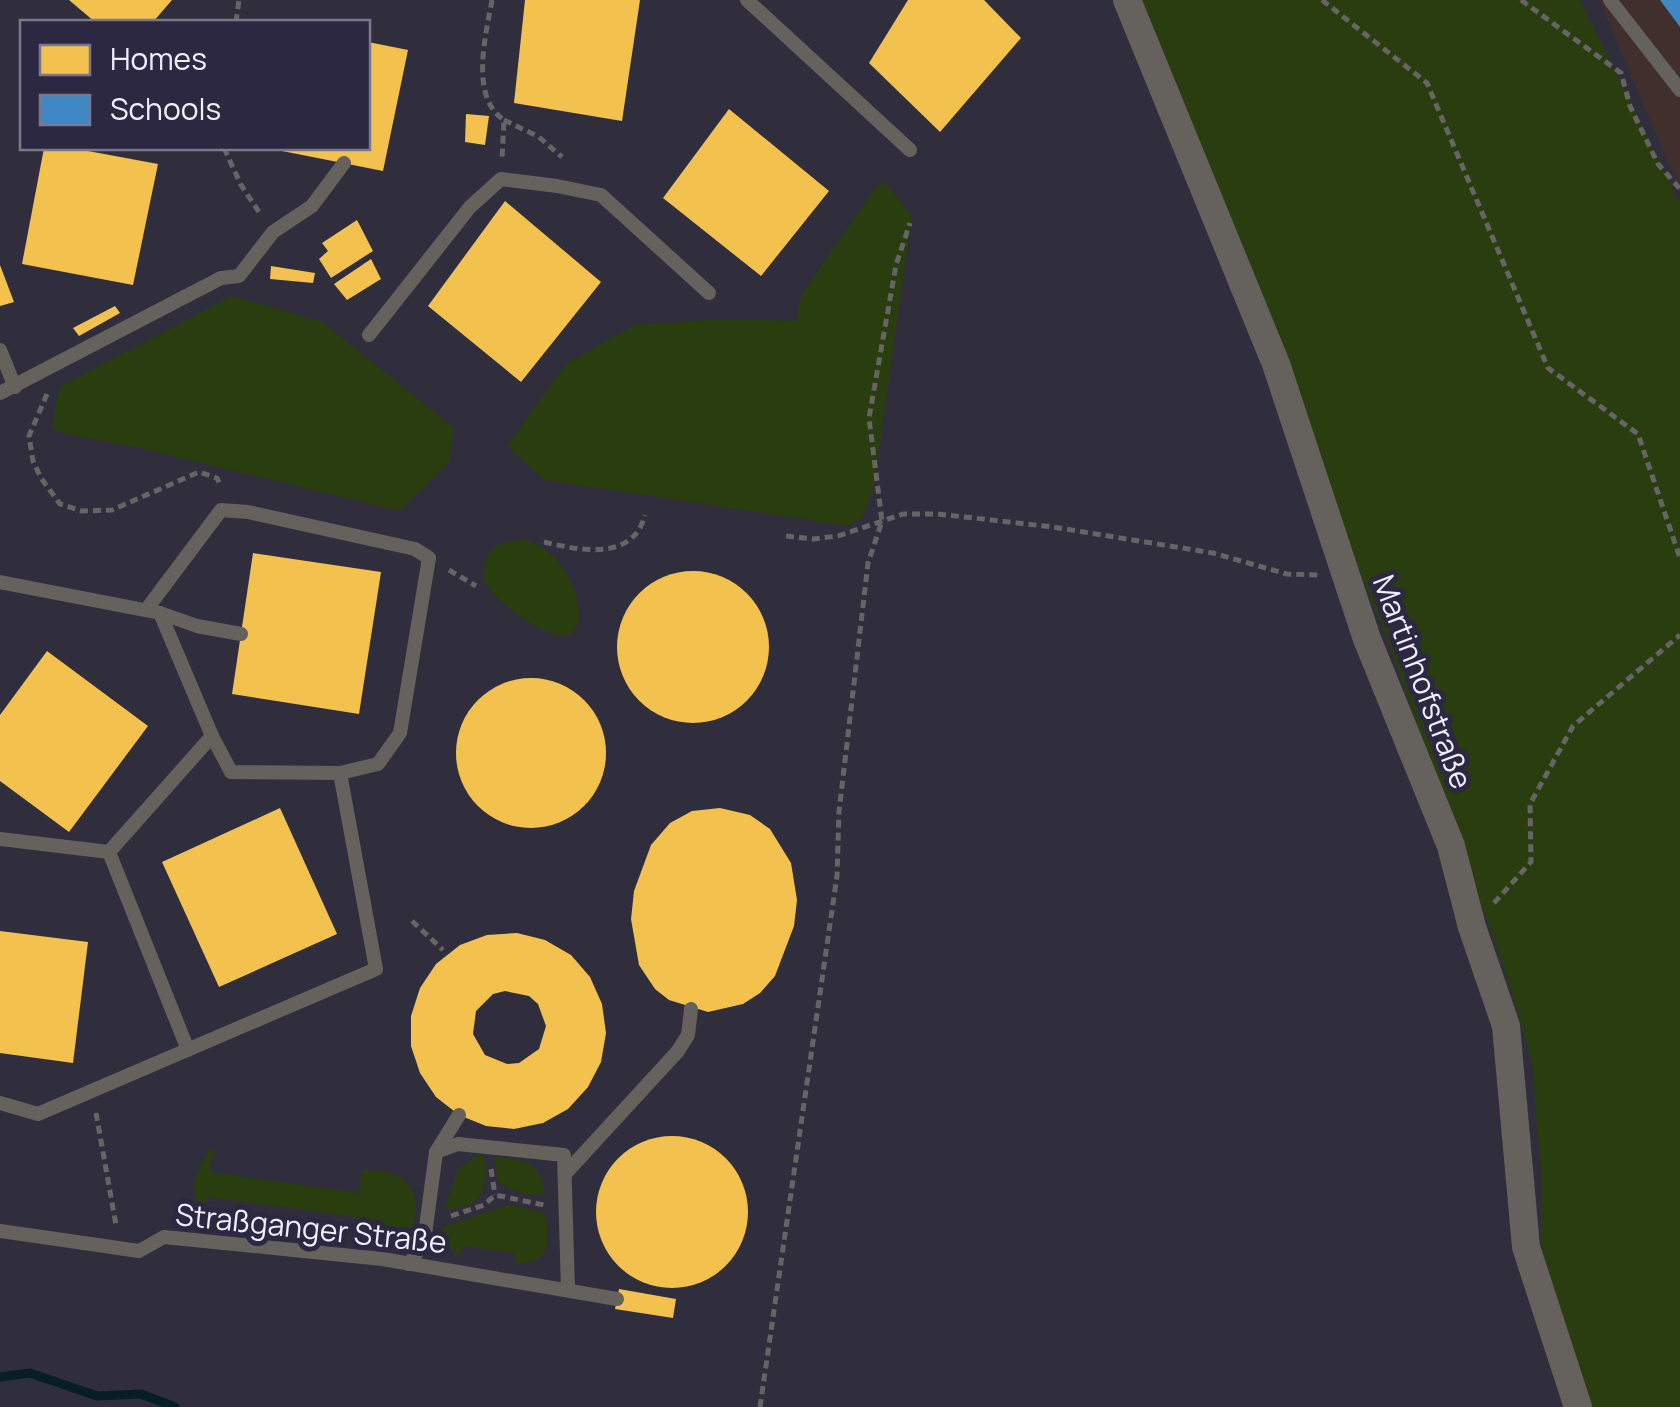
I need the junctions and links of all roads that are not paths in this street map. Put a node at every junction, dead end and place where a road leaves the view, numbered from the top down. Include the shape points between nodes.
1 (747, 0) edge
2 (1127, 0) edge
3 (1610, 0) edge
4 (1680, 90) edge
5 (910, 150) dead end
6 (344, 163) dead end
7 (709, 293) dead end
8 (369, 335) dead end
9 (0, 350) edge
10 (15, 387) junction
11 (0, 393) edge
12 (0, 582) edge
13 (153, 612) junction
14 (241, 634) dead end
15 (212, 736) junction
16 (340, 774) junction
17 (0, 838) edge
18 (109, 852) junction
19 (691, 1010) dead end
20 (188, 1050) junction
21 (0, 1103) edge
22 (459, 1115) dead end
23 (436, 1152) junction
24 (565, 1174) junction
25 (0, 1231) edge
26 (409, 1264) junction
27 (568, 1290) junction
28 (617, 1299) dead end
29 (1578, 1407) edge

1 - 5 lane
2 - 29 street, Martinhofstraße via 1276,364 1368,639 1451,846 1506,1026 1526,1246
3 - 4 lane
6 - 10 lane via 312,206 272,232 239,276 221,278
7 - 8 lane via 601,195 501,180 470,207
9 - 10 lane
10 - 11 lane
12 - 13 lane
13 - 14 lane
13 - 15 lane
13 - 16 lane via 221,510 416,548 429,558 400,733 378,764
15 - 16 lane via 231,772
15 - 18 lane
16 - 20 lane via 376,969
17 - 18 lane
18 - 20 lane
19 - 24 lane via 678,1051
20 - 21 lane via 38,1114
22 - 23 lane
23 - 24 lane via 458,1144 564,1155
23 - 26 lane via 424,1242
24 - 27 lane
25 - 26 lane, Straßganger Straße via 139,1251 164,1237
26 - 27 lane, Straßganger Straße
27 - 28 lane, Straßganger Straße

